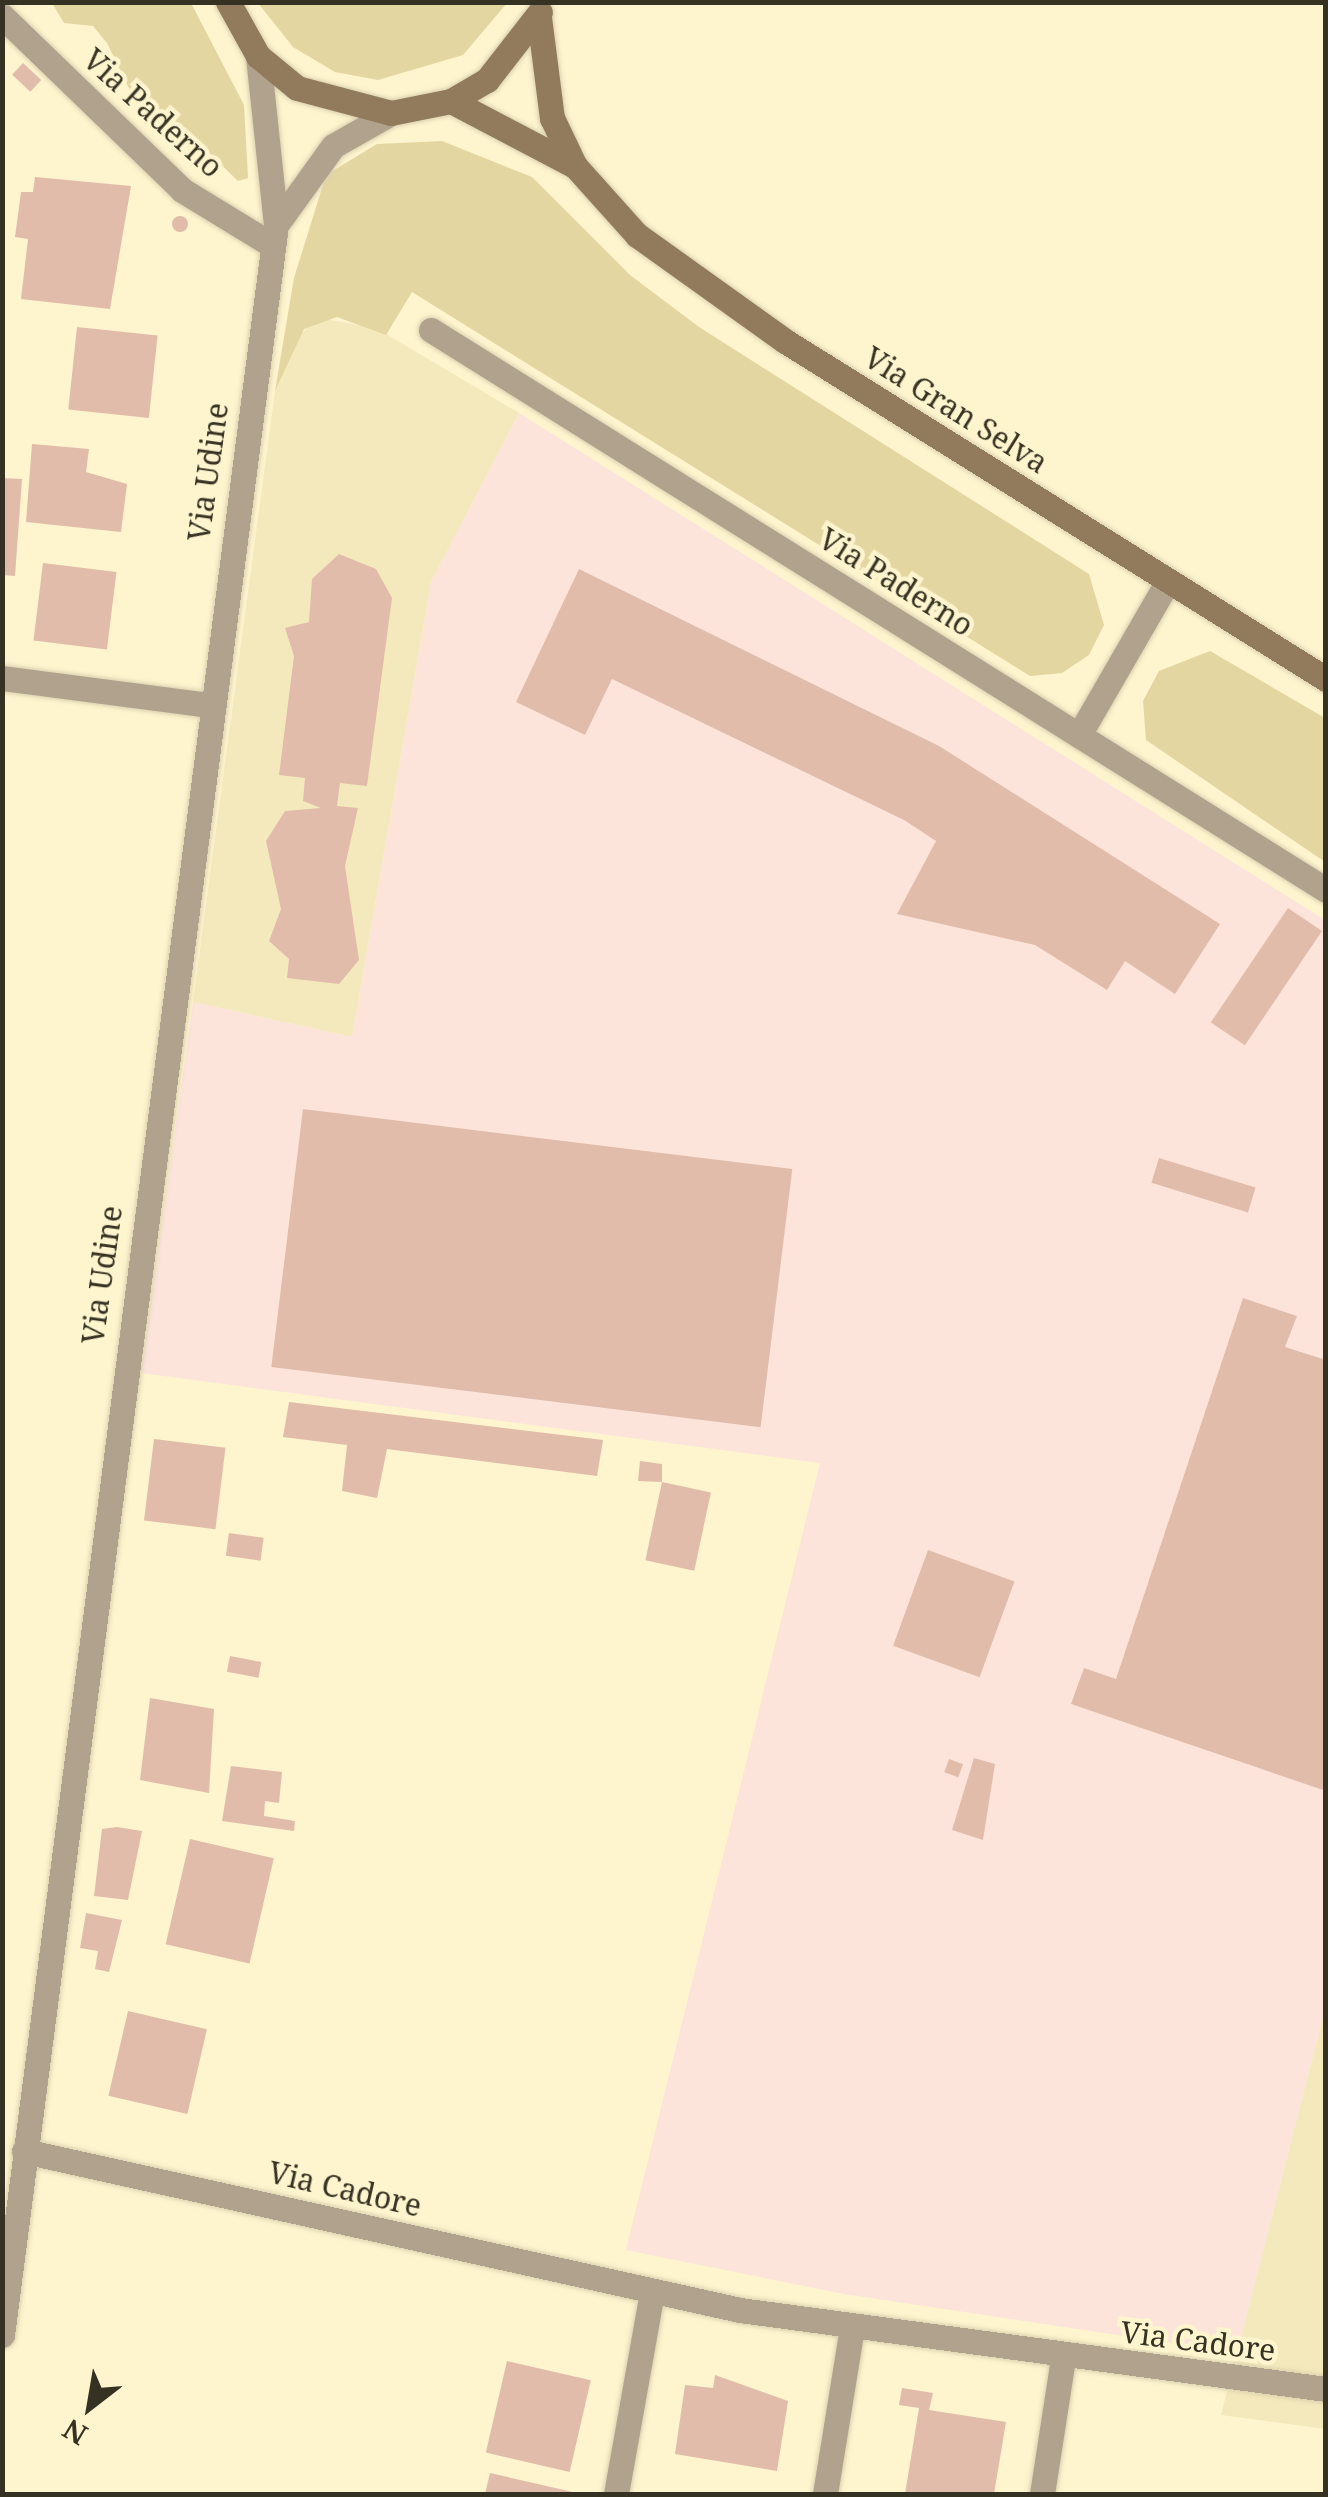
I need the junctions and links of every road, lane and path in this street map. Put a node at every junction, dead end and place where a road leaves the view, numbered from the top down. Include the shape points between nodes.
1 (228, 2) edge
2 (541, 10) edge
3 (2, 16) edge
4 (258, 56) junction
5 (451, 101) junction
6 (391, 114) junction
7 (575, 166) junction
8 (274, 235) junction
9 (431, 330) dead end
10 (1168, 581) junction
11 (2, 678) edge
12 (1326, 679) edge
13 (211, 705) junction
14 (1079, 736) junction
15 (1326, 890) edge
16 (24, 2150) junction
17 (652, 2291) junction
18 (852, 2326) junction
19 (2, 2334) edge
20 (1062, 2358) junction
21 (1326, 2389) edge
22 (616, 2494) edge
23 (825, 2494) edge
24 (1042, 2494) edge

1 - 4 main road
2 - 5 main road via 517,52
2 - 7 main road, Via Gran Selva via 552,118
3 - 8 street, Via Paderno via 182,190
4 - 6 main road via 342,108
4 - 8 street, Via Udine
5 - 6 main road
5 - 7 main road, Via Gran Selva
6 - 8 street, Via Udine via 324,155
7 - 10 main road, Via Gran Selva via 692,279
8 - 13 street, Via Udine
9 - 14 street, Via Paderno
10 - 12 main road, Via Gran Selva
10 - 14 street
11 - 13 street
13 - 16 street, Via Udine
14 - 15 street, Via Paderno
16 - 17 street, Via Cadore
16 - 19 street, Via Udine
17 - 18 street, Via Cadore
17 - 22 street
18 - 20 street, Via Cadore
18 - 23 street
20 - 21 street, Via Cadore
20 - 24 street

